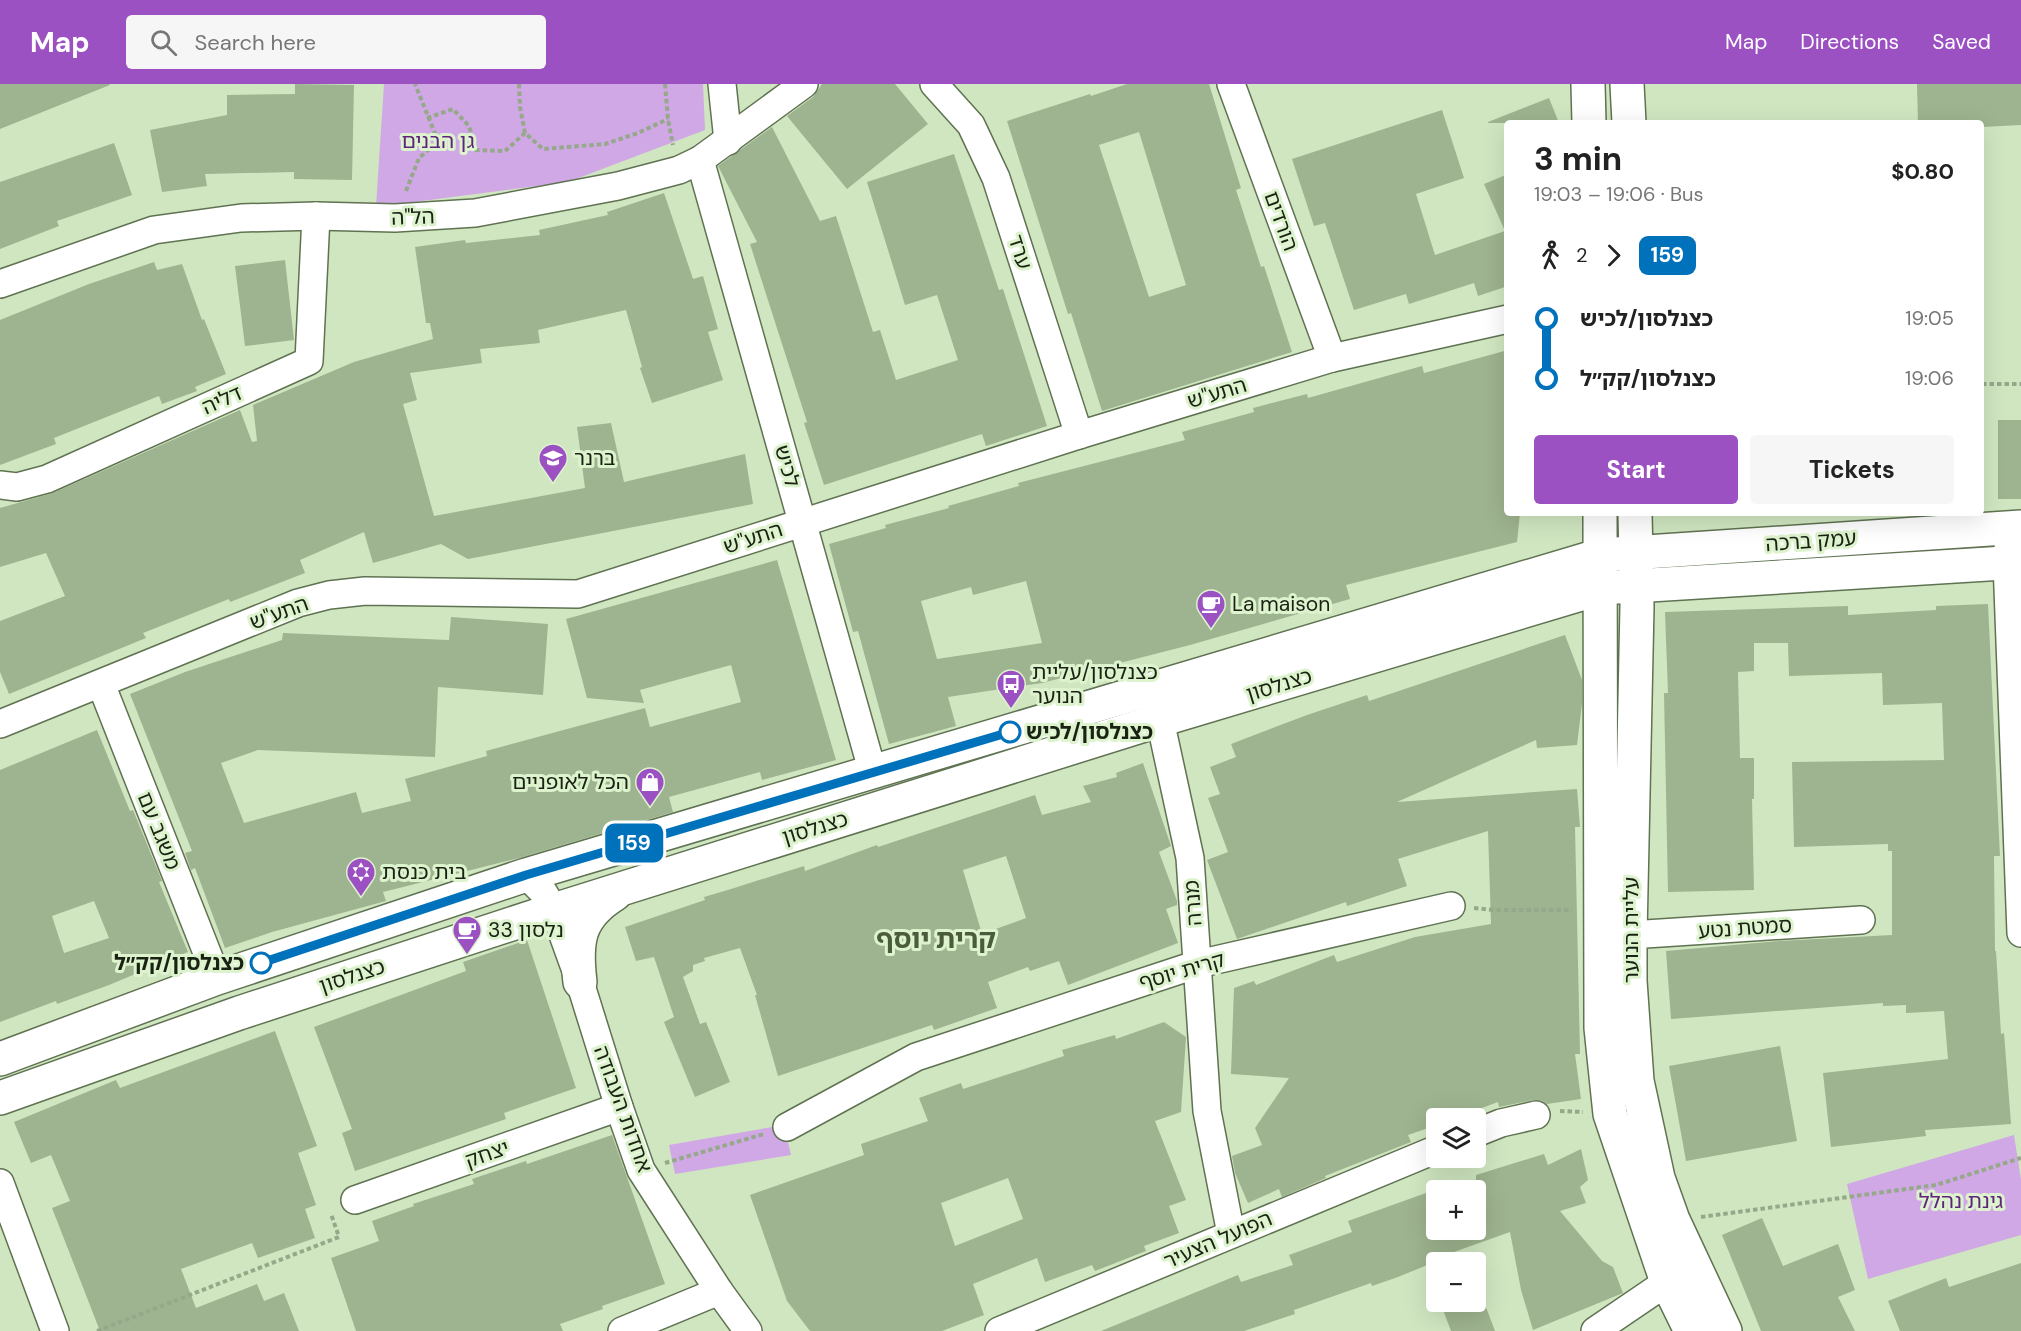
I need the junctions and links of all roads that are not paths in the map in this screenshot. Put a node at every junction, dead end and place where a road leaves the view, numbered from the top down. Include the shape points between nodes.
1 (722, 84) edge
2 (804, 84) edge
3 (934, 84) edge
4 (1231, 84) edge
5 (1588, 84) edge
6 (1627, 84) edge
7 (1589, 120) edge
8 (1629, 120) edge
9 (728, 141) junction
10 (689, 165) junction
11 (315, 216) junction
12 (0, 284) edge
13 (1504, 320) edge
14 (1332, 358) junction
15 (1080, 435) junction
16 (0, 485) edge
17 (1600, 516) edge
18 (1635, 516) edge
19 (803, 523) junction
20 (2021, 527) edge
21 (1636, 552) junction
22 (2016, 553) edge
23 (1600, 555) junction
24 (1637, 584) junction
25 (1601, 588) junction
26 (100, 684) junction
27 (1171, 684) junction
28 (1160, 720) junction
29 (0, 724) edge
30 (873, 773) junction
31 (526, 875) junction
32 (624, 888) junction
33 (1451, 906) road end
34 (554, 910) junction
35 (1861, 920) dead end
36 (2021, 933) edge
37 (1629, 936) junction
38 (1198, 964) junction
39 (217, 978) junction
40 (580, 982) junction
41 (0, 1059) edge
42 (0, 1098) edge
43 (619, 1107) junction
44 (1536, 1115) road end
45 (788, 1128) road end
46 (1486, 1129) edge
47 (1426, 1154) edge
48 (0, 1182) edge
49 (355, 1200) road end
50 (1232, 1234) junction
51 (1667, 1282) junction
52 (719, 1291) junction
53 (55, 1331) edge
54 (622, 1331) edge
55 (748, 1331) edge
56 (999, 1331) edge
57 (1595, 1331) edge
58 (1691, 1331) edge
59 (1725, 1331) edge

1 - 9 street
2 - 9 street, הל"ה
3 - 15 street, ערד via 971,125 996,178
4 - 14 street, הורדים
5 - 7 street
6 - 8 street
9 - 10 street, הל"ה
10 - 11 street, הל"ה via 618,186 475,213 395,218
10 - 19 street, לכיש
11 - 12 street, הל"ה via 241,218 154,230
11 - 16 street, דליה via 309,361 47,479 17,487
13 - 14 street, התע"ש
14 - 15 street, התע"ש
15 - 19 street, התע"ש
17 - 23 street, עליית הנוער
18 - 21 street, עליית הנוער
19 - 26 street, התע"ש via 578,594 365,591 329,595 298,603
19 - 30 street, לכיש
20 - 21 street, עמק ברכה
21 - 23 street, עמק ברכה
21 - 24 street, עליית הנוער
22 - 24 street, עמק ברכה
22 - 36 street
23 - 25 street, עליית הנוער
23 - 27 street, כצנלסון
24 - 25 street, כצנלסון
24 - 37 street, עליית הנוער
25 - 28 street, כצנלסון
25 - 51 street, עליית הנוער via 1601,1028 1610,1114
26 - 29 street, התע"ש
26 - 39 street, משגב עם
27 - 28 street, מנרה via 1160,699
27 - 30 street, כצנלסון
28 - 32 street, כצנלסון
28 - 38 street, מנרה via 1190,858
30 - 31 street, כצנלסון
31 - 34 street, אחדות העבודה via 544,892
31 - 39 street, כצנלסון
32 - 34 street, כצנלסון
32 - 40 street via 591,912 583,926 578,952
33 - 38 street, קרית יוסף
34 - 40 street, אחדות העבודה
34 - 42 street, כצנלסון via 239,1013
35 - 37 street, סמטת נטע
37 - 59 street, עליית הנוער via 1637,1081 1658,1178 1673,1220
38 - 45 street, קרית יוסף via 916,1057
38 - 50 street, מנרה via 1208,1111
39 - 41 street, כצנלסון
40 - 43 street, אחדות העבודה
43 - 49 street, יצחק
43 - 52 street, אחדות העבודה via 641,1170
44 - 46 street
47 - 50 street, הפועל הצעיר
48 - 53 street
50 - 56 street, הפועל הצעיר
51 - 57 street
51 - 58 street, עליית הנוער
52 - 54 street
52 - 55 street, אחדות העבודה

